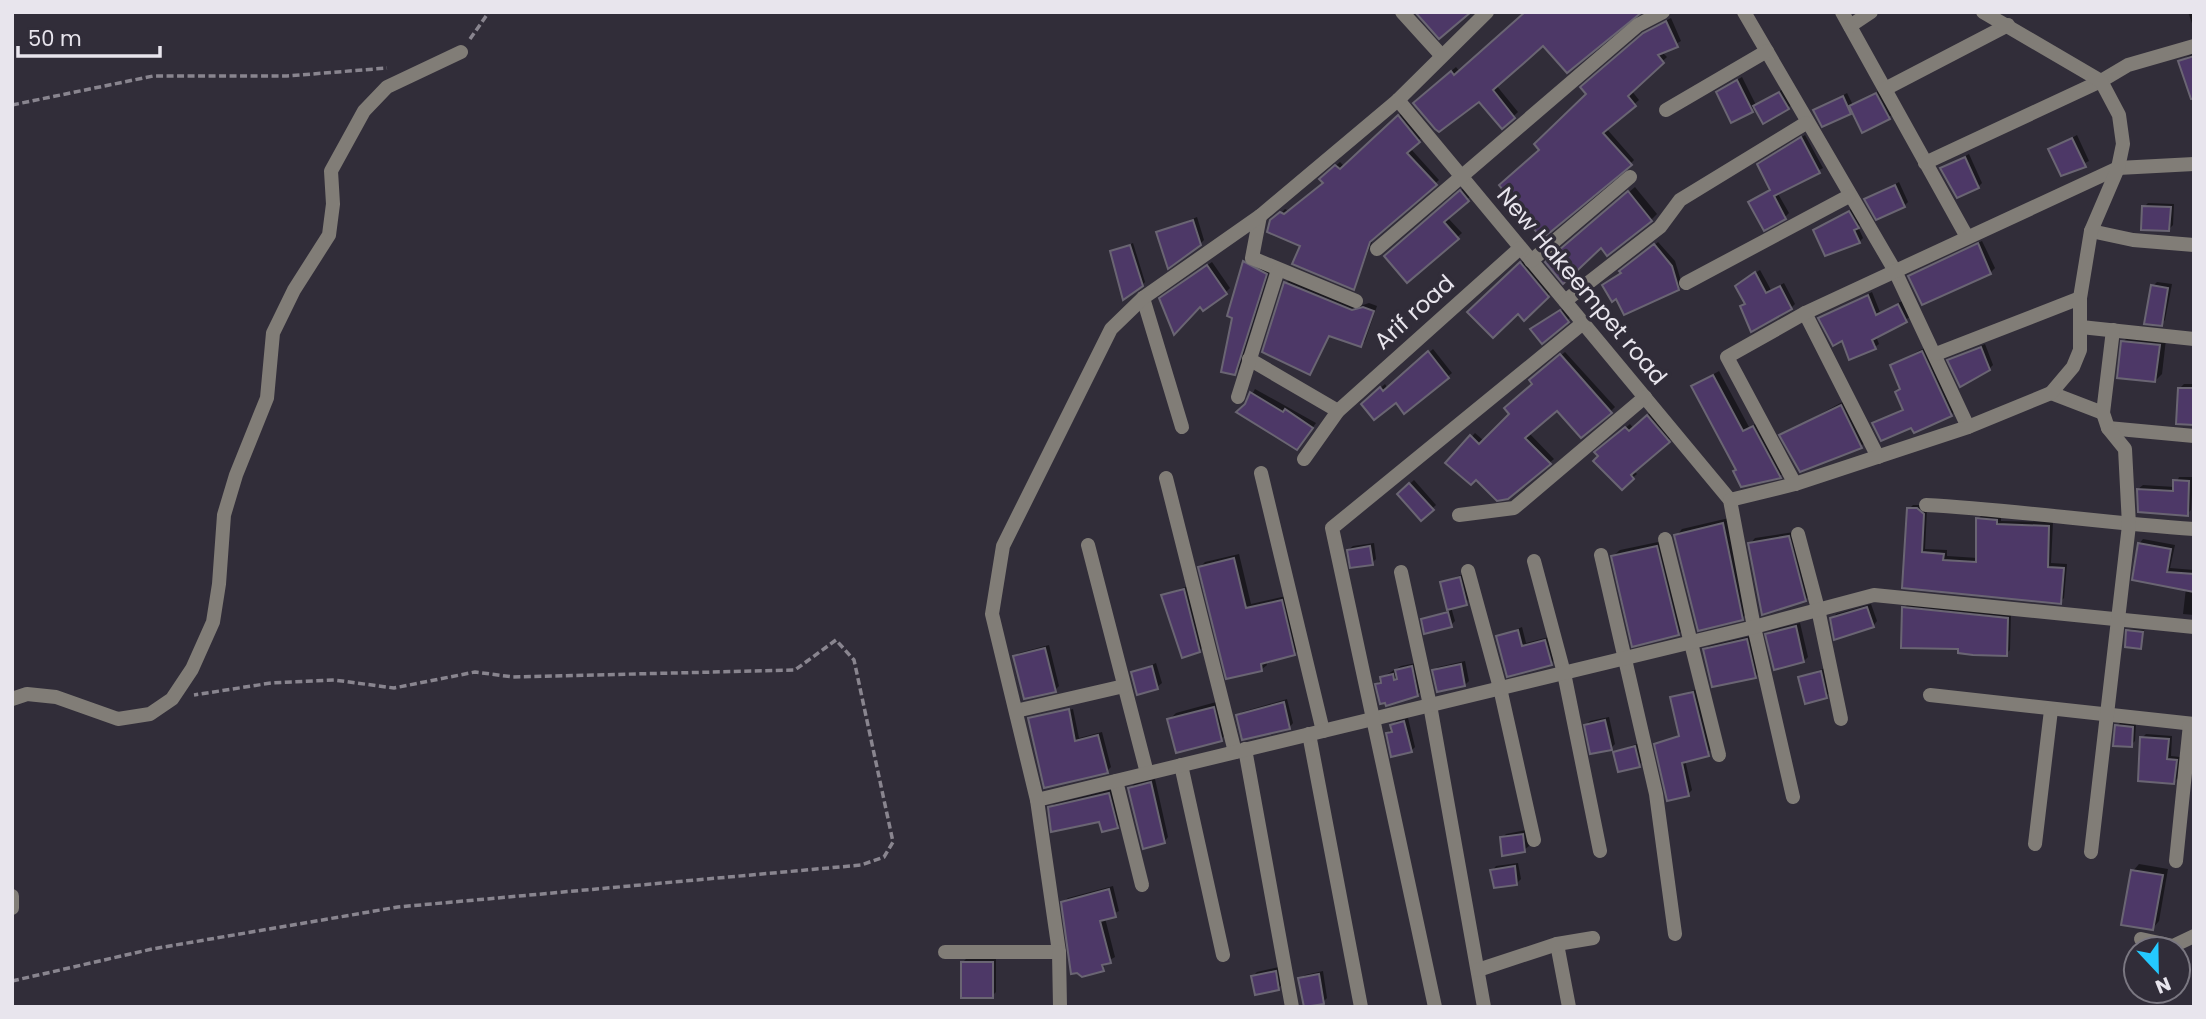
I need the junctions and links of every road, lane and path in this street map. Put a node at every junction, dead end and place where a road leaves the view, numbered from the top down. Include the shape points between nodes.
1 (489, 12) edge
2 (1402, 12) edge
3 (1487, 12) edge
4 (1662, 12) edge
5 (1744, 12) edge
6 (1842, 12) edge
7 (1871, 12) edge
8 (1983, 12) edge
9 (2008, 25) junction
10 (1850, 26) junction
11 (2194, 46) edge
12 (1767, 51) junction
13 (461, 52) joint
14 (1441, 55) junction
15 (398, 65) dead end
16 (2104, 79) junction
17 (1885, 89) junction
18 (1398, 100) junction
19 (12, 105) edge
20 (1666, 110) dead end
21 (1806, 123) junction
22 (1926, 163) junction
23 (2194, 164) edge
24 (2125, 168) junction
25 (1461, 176) junction
26 (1630, 177) dead end
27 (1850, 196) junction
28 (1260, 216) junction
29 (2097, 232) junction
30 (1967, 237) junction
31 (2194, 245) edge
32 (1520, 248) junction
33 (1377, 249) dead end
34 (1531, 261) junction
35 (1278, 270) junction
36 (1895, 271) junction
37 (1686, 283) dead end
38 (1143, 298) junction
39 (2080, 298) junction
40 (1356, 301) dead end
41 (1565, 301) junction
42 (1805, 313) junction
43 (1583, 323) junction
44 (2084, 327) junction
45 (2109, 330) junction
46 (2194, 339) edge
47 (1936, 354) junction
48 (1249, 359) junction
49 (2051, 393) junction
50 (1238, 397) dead end
51 (1644, 397) junction
52 (1338, 411) junction
53 (2103, 413) junction
54 (1182, 427) dead end
55 (1968, 427) junction
56 (2108, 428) junction
57 (2194, 436) edge
58 (1878, 457) junction
59 (1304, 459) dead end
60 (1261, 473) dead end
61 (1166, 478) dead end
62 (1795, 484) junction
63 (1926, 505) dead end
64 (1732, 512) junction
65 (1459, 515) dead end
66 (2129, 525) junction
67 (2194, 529) edge
68 (1798, 534) dead end
69 (1665, 539) dead end
70 (1088, 545) dead end
71 (1601, 555) dead end
72 (1534, 561) dead end
73 (1468, 571) dead end
74 (1401, 572) dead end
75 (1818, 608) junction
76 (2119, 620) junction
77 (1754, 627) junction
78 (2194, 627) edge
79 (1689, 643) junction
80 (1625, 658) junction
81 (1564, 673) junction
82 (1124, 686) junction
83 (1500, 688) junction
84 (1930, 695) dead end
85 (12, 699) edge
86 (172, 699) junction
87 (1430, 705) junction
88 (2051, 710) junction
89 (1016, 711) junction
90 (2106, 717) junction
91 (1371, 719) junction
92 (1841, 719) dead end
93 (2192, 724) edge
94 (1316, 733) junction
95 (1240, 751) junction
96 (1719, 755) dead end
97 (1181, 765) junction
98 (1147, 773) junction
99 (1116, 780) junction
100 (1793, 797) dead end
101 (1037, 800) junction
102 (1534, 840) dead end
103 (2035, 844) dead end
104 (1600, 851) dead end
105 (2091, 852) dead end
106 (2176, 861) dead end
107 (1142, 885) dead end
108 (12, 896) edge
109 (12, 908) edge
110 (1675, 934) dead end
111 (1593, 938) dead end
112 (1557, 944) junction
113 (945, 952) dead end
114 (1059, 952) junction
115 (1223, 955) dead end
116 (1478, 970) junction
117 (12, 981) edge
118 (1060, 1007) edge
119 (1292, 1007) edge
120 (1361, 1007) edge
121 (1435, 1007) edge
122 (1484, 1007) edge
123 (1569, 1007) edge

1 - 13 path
2 - 14 street
3 - 14 street
4 - 25 street via 1638,25
5 - 12 street
6 - 10 street
7 - 10 street
8 - 9 street
9 - 16 street
9 - 17 street
10 - 17 street
11 - 16 street via 2128,65
12 - 20 street
12 - 21 street
13 - 86 street via 387,87 365,111 331,171 329,235 273,332 267,398 224,515 213,622
14 - 18 street
15 - 19 path via 287,76 153,76
16 - 22 street
16 - 24 street via 2119,115
17 - 22 street
18 - 25 street, New Hakeempet road
18 - 28 street
21 - 27 street
21 - 41 street via 1679,200 1660,227
22 - 30 street
23 - 24 street
24 - 29 street
24 - 30 street
25 - 32 street, New Hakeempet road
25 - 33 street
26 - 34 street
27 - 36 street
27 - 37 street
28 - 35 street via 1252,258
28 - 38 street
29 - 31 street
29 - 39 street
30 - 36 street
32 - 34 street, New Hakeempet road
32 - 52 street, Arif road
34 - 41 street, New Hakeempet road
35 - 40 street
35 - 48 street
36 - 42 street
36 - 47 street
38 - 54 street
38 - 89 street via 1111,329 1003,546 992,614
39 - 44 street
39 - 47 street
41 - 43 street, New Hakeempet road
42 - 58 street
42 - 62 street via 1727,357
43 - 51 street, New Hakeempet road
43 - 91 street via 1332,528
44 - 45 street
44 - 49 street via 2073,367
45 - 46 street
45 - 53 street
47 - 55 street
48 - 50 street
48 - 52 street
49 - 53 street
49 - 55 street
51 - 64 street, New Hakeempet road
51 - 65 street via 1514,508
52 - 59 street, Arif road
53 - 56 street
55 - 58 street
56 - 57 street
56 - 66 street via 2125,449
58 - 62 street
60 - 94 street
61 - 95 street
62 - 64 street
63 - 66 street via 2018,510
64 - 77 street
66 - 67 street
66 - 76 street
68 - 75 street
69 - 79 street
70 - 82 street
71 - 80 street
72 - 81 street
73 - 83 street
74 - 87 street
75 - 76 street via 1874,595
75 - 77 street
75 - 92 street
76 - 78 street
76 - 90 street
77 - 79 street
77 - 100 street
79 - 80 street
79 - 96 street
80 - 81 street
80 - 110 street via 1656,794
81 - 83 street
81 - 104 street
82 - 89 street
82 - 98 street
83 - 87 street
83 - 102 street
84 - 88 street
85 - 86 street via 27,694 56,697 118,719 149,713
86 - 117 path via 271,683 334,680 394,688 475,672 513,677 795,670 836,640 854,660 893,842 884,857 862,865 398,907 152,949
87 - 91 street
87 - 116 street
88 - 90 street
88 - 103 street
89 - 101 street
90 - 93 street
90 - 105 street
91 - 94 street
91 - 121 street
93 - 106 street
94 - 95 street
94 - 120 street
95 - 97 street
95 - 119 street
97 - 98 street
97 - 115 street
98 - 99 street
99 - 101 street
99 - 107 street
101 - 114 street
108 - 109 street
111 - 112 street
112 - 116 street
112 - 123 street
113 - 114 street
114 - 118 street
116 - 122 street

